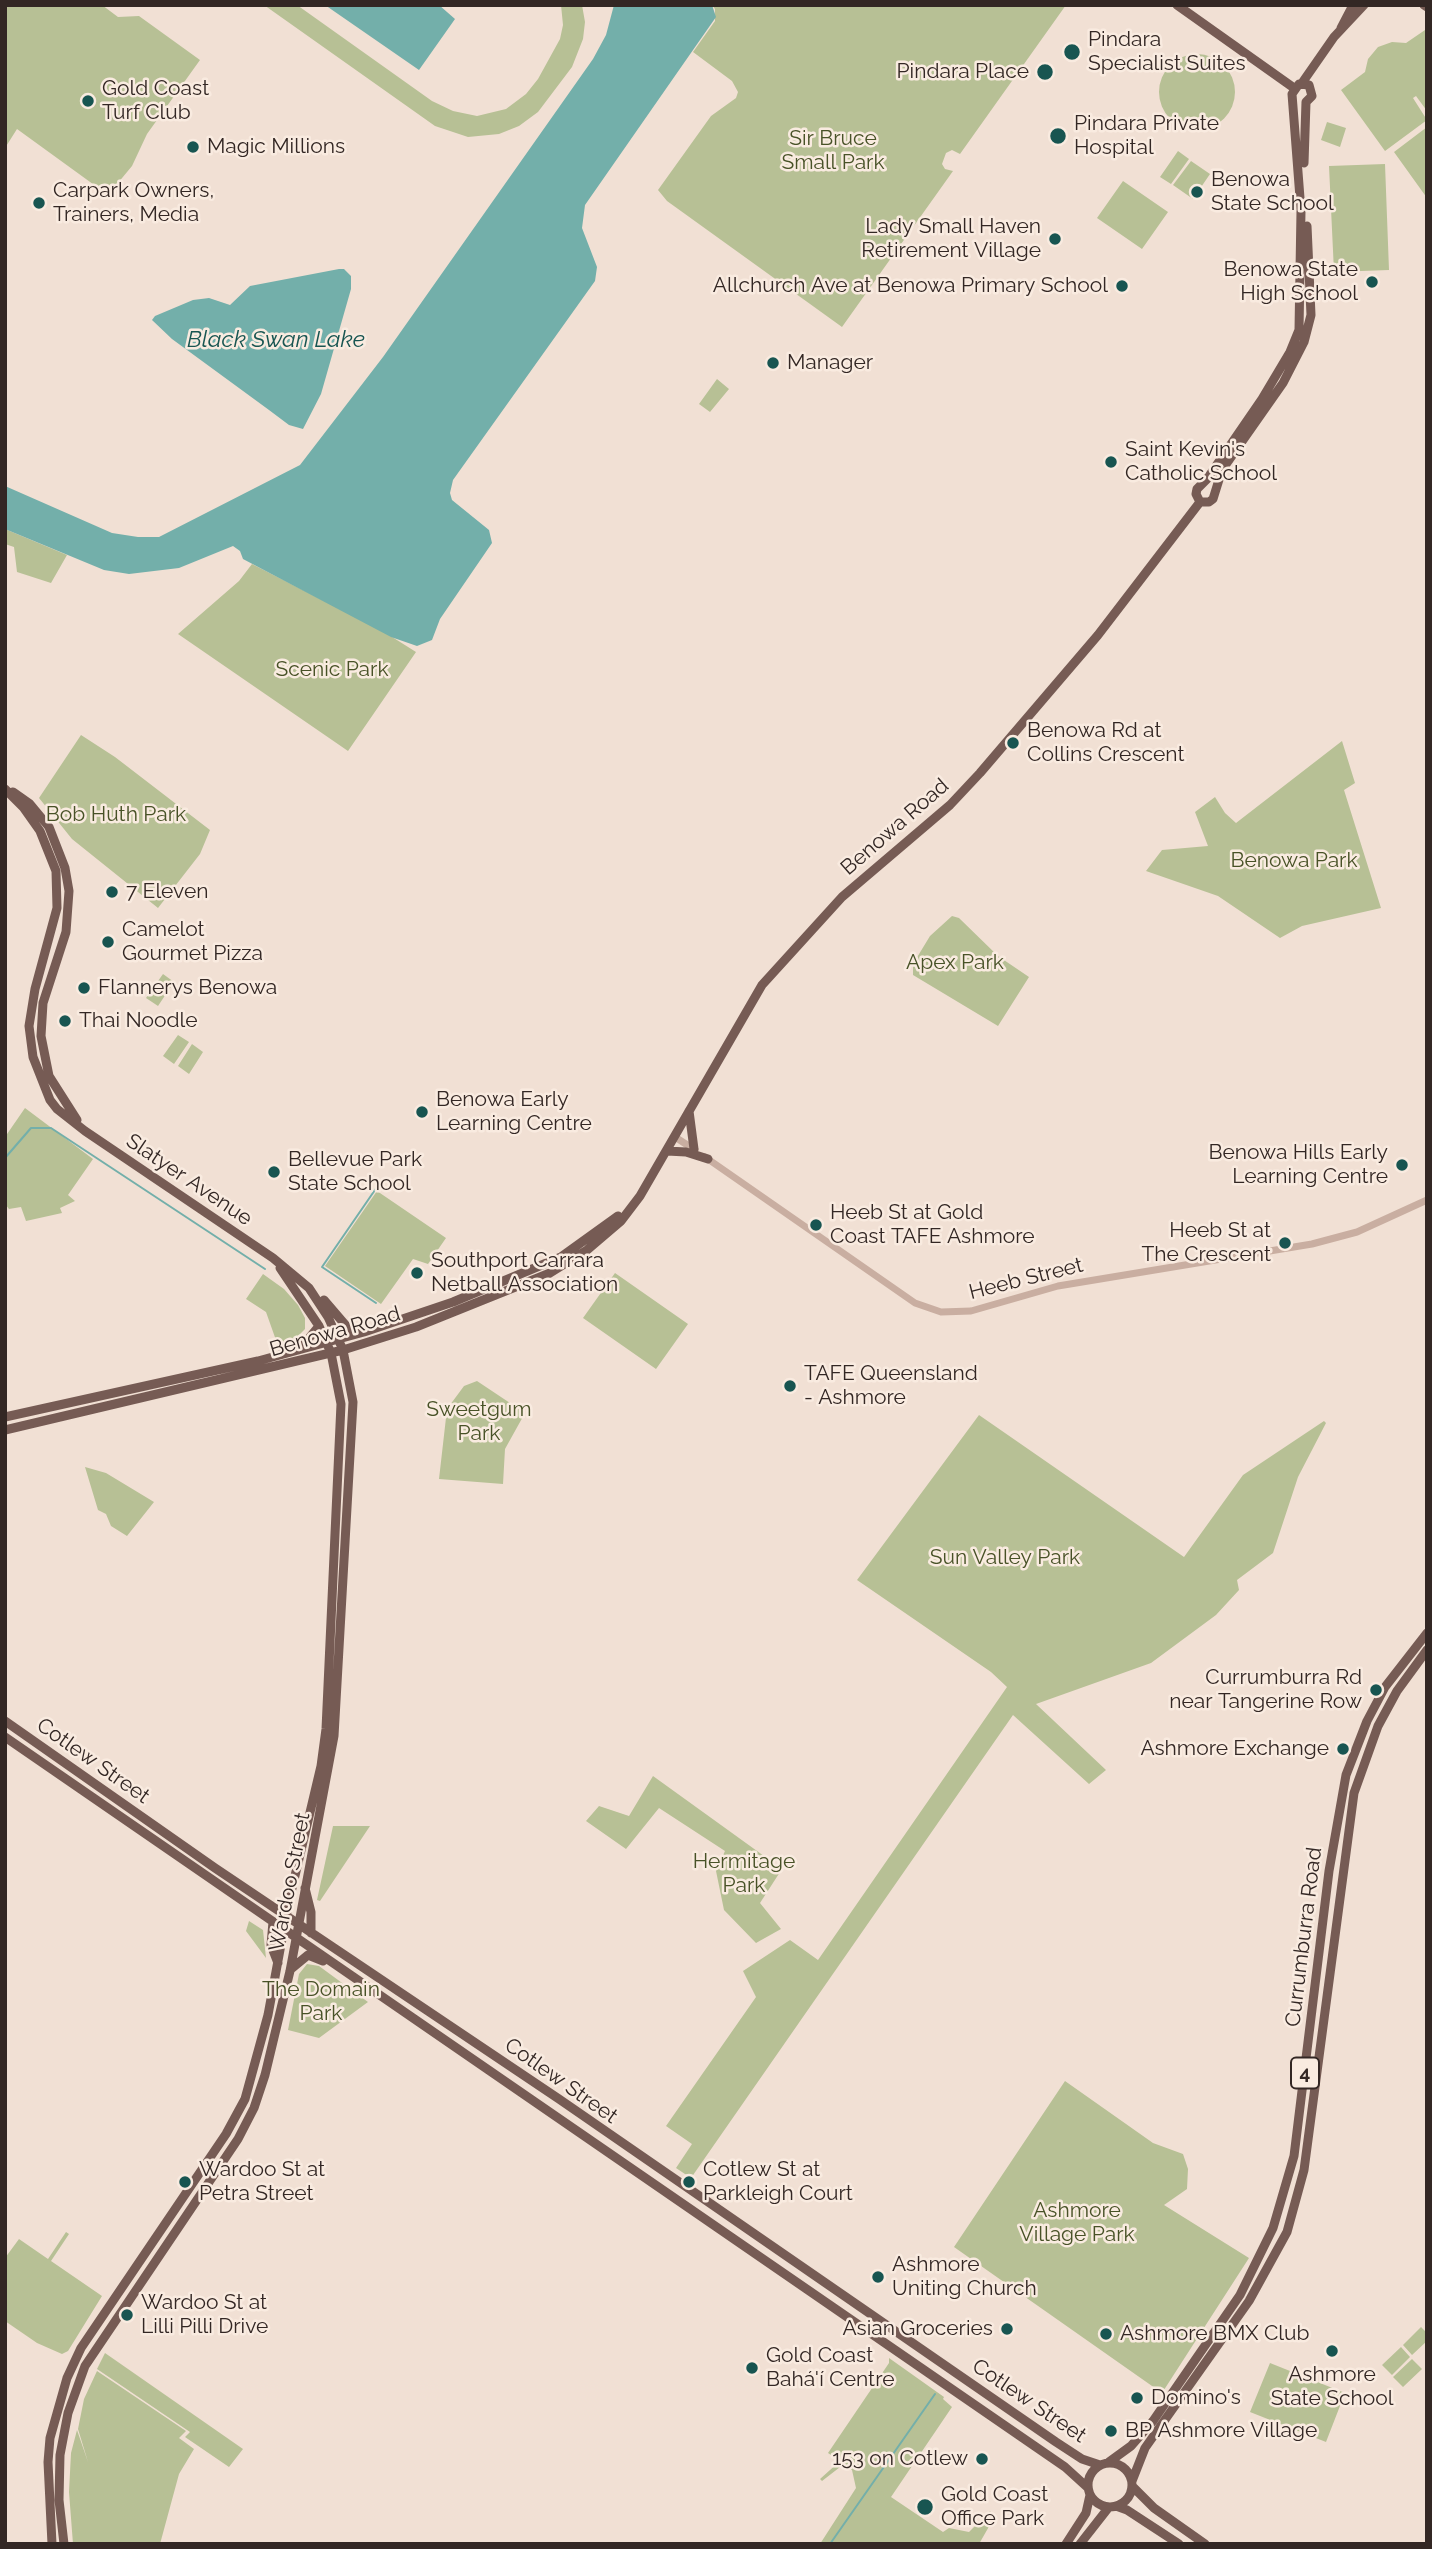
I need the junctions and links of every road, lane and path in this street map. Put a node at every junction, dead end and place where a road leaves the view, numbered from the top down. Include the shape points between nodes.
1 (1177, 5) edge
2 (1353, 5) edge
3 (1364, 5) edge
4 (1341, 28) junction
5 (1301, 85) junction
6 (1295, 100) junction
7 (1306, 102) junction
8 (1202, 485) junction
9 (1214, 490) junction
10 (1200, 502) junction
11 (5, 789) edge
12 (689, 1111) junction
13 (675, 1137) junction
14 (694, 1149) junction
15 (667, 1151) junction
16 (708, 1159) junction
17 (640, 1196) junction
18 (1427, 1200) edge
19 (273, 1258) junction
20 (309, 1288) junction
21 (319, 1326) junction
22 (364, 1332) junction
23 (339, 1340) junction
24 (329, 1348) junction
25 (343, 1350) junction
26 (296, 1352) junction
27 (5, 1417) edge
28 (5, 1430) edge
29 (1427, 1633) edge
30 (1427, 1650) edge
31 (5, 1721) edge
32 (5, 1737) edge
33 (37, 1744) junction
34 (50, 1768) junction
35 (305, 1886) junction
36 (286, 1916) junction
37 (272, 1922) junction
38 (298, 1924) junction
39 (284, 1930) junction
40 (311, 1933) junction
41 (295, 1937) junction
42 (279, 1965) junction
43 (339, 1967) junction
44 (290, 1971) junction
45 (1104, 2464) junction
46 (1132, 2484) junction
47 (1088, 2491) junction
48 (1113, 2507) junction
49 (52, 2544) edge
50 (64, 2544) edge
51 (1066, 2544) edge
52 (1080, 2544) edge
53 (1179, 2544) edge
54 (1205, 2544) edge

1 - 5 main road
2 - 4 main road
3 - 4 main road
4 - 5 main road
5 - 6 main road
5 - 7 main road via 1312,93
6 - 7 main road
6 - 8 main road via 1302,282 1299,330 1262,398
7 - 9 main road via 1309,328 1290,372 1222,470
8 - 9 main road
8 - 10 main road via 1196,494
9 - 10 main road via 1211,501
10 - 12 main road, Benowa Road via 1098,635 955,800 842,897 762,985
11 - 19 main road, Slatyer Avenue via 20,796 45,822 65,864 69,891 66,932 43,1003 40,1036 49,1076 85,1131
12 - 13 main road, Benowa Road
12 - 14 main road
13 - 14 street, Heeb Street
13 - 15 main road, Benowa Road
14 - 16 street, Heeb Street
15 - 16 main road
15 - 17 main road, Benowa Road
16 - 18 street, Heeb Street via 915,1303 950,1312 971,1311 1058,1286 1335,1239
17 - 22 main road, Benowa Road via 561,1257 453,1302
17 - 25 main road, Benowa Road via 601,1239 550,1273 416,1327
19 - 20 main road, Slatyer Avenue
19 - 21 main road, Slatyer Avenue
20 - 22 main road via 348,1328
20 - 23 main road, Slatyer Avenue
21 - 24 main road, Slatyer Avenue
21 - 26 main road
22 - 23 main road, Benowa Road
23 - 24 main road, Benowa Road
23 - 25 main road, Wardoo Street
24 - 25 main road, Benowa Road
24 - 26 main road, Benowa Road
24 - 28 main road, Benowa Road
24 - 36 main road, Wardoo Street via 341,1415 326,1729
25 - 35 main road, Wardoo Street via 353,1402 339,1682 330,1766
26 - 27 main road, Benowa Road
29 - 45 main road, Currumburra Road / 4 via 1385,1687 1346,1775 1332,1849 1294,2156 1273,2228 1240,2295 1153,2421 1131,2446
30 - 46 main road, Currumburra Road / 4 via 1378,1726 1354,1793 1304,2170 1293,2217 1260,2285 1146,2448
31 - 33 main road, Cotlew Street
32 - 34 main road, Cotlew Street
33 - 34 main road via 51,1758
33 - 36 main road, Cotlew Street
34 - 37 main road, Cotlew Street
35 - 38 main road, Wardoo Street
35 - 40 main road
36 - 38 main road, Cotlew Street
36 - 39 main road, Wardoo Street
37 - 39 main road, Cotlew Street
37 - 42 main road via 271,1945
38 - 40 main road, Cotlew Street
38 - 41 main road, Wardoo Street
39 - 41 main road, Cotlew Street
39 - 42 main road, Wardoo Street
40 - 45 main road, Cotlew Street via 1056,2442 1082,2459
41 - 43 main road, Cotlew Street
41 - 44 main road, Wardoo Street
42 - 49 main road, Wardoo Street via 257,2062 241,2108 81,2348 67,2378 49,2450
43 - 44 main road via 308,1955
43 - 47 main road, Cotlew Street via 1065,2466
44 - 50 main road, Wardoo Street via 265,2075 246,2125 82,2374 60,2455
45 - 46 main road via 1124,2468
45 - 47 main road, 4 via 1090,2474
46 - 48 main road, 4 via 1124,2502
46 - 54 main road via 1154,2508
47 - 48 main road via 1098,2504
47 - 51 main road, 4 via 1086,2513
48 - 52 main road, 4
48 - 53 main road via 1127,2510

